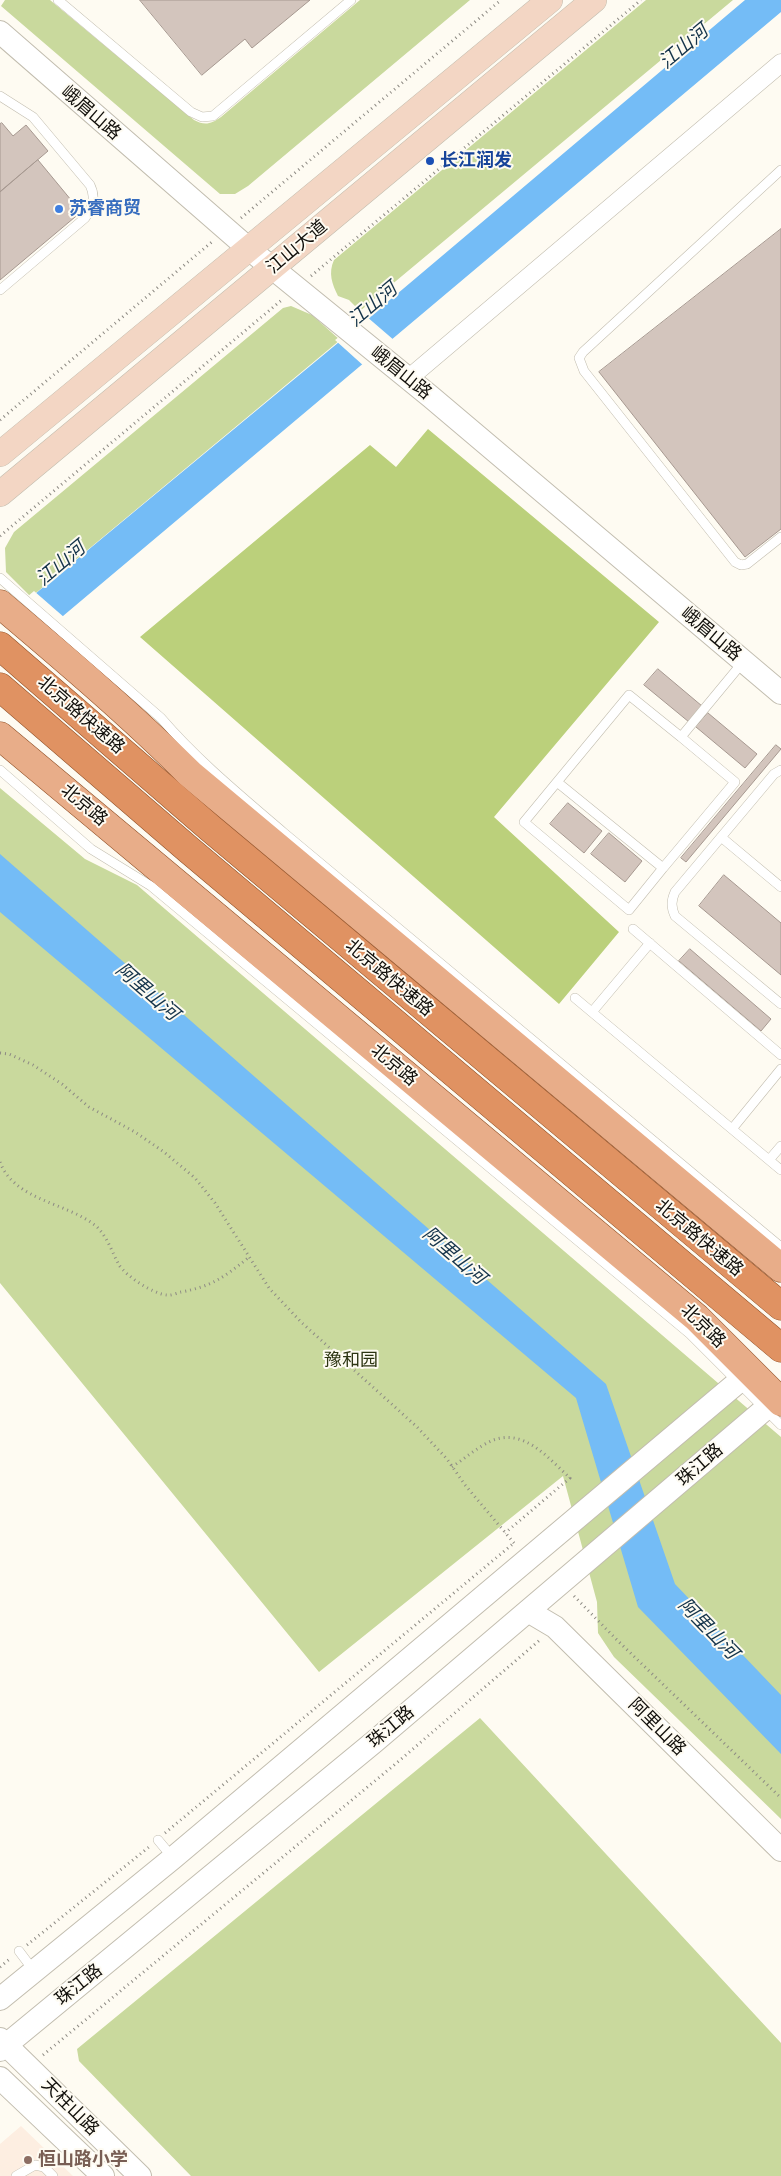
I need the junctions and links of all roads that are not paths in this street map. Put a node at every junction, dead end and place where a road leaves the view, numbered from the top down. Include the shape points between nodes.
1 (58, 0) edge
2 (351, 0) edge
3 (550, 0) edge
4 (594, 0) edge
5 (0, 32) edge
6 (781, 63) edge
7 (0, 96) edge
8 (781, 170) edge
9 (248, 249) junction
10 (272, 267) junction
11 (0, 290) edge
12 (408, 379) junction
13 (0, 454) edge
14 (0, 494) edge
15 (781, 537) edge
16 (0, 578) edge
17 (8, 602) edge
18 (50, 635) junction
19 (0, 646) edge
20 (744, 662) junction
21 (0, 687) edge
22 (781, 693) edge
23 (0, 736) edge
24 (681, 737) junction
25 (0, 770) edge
26 (781, 770) edge
27 (557, 782) junction
28 (721, 837) junction
29 (664, 868) junction
30 (781, 873) edge
31 (778, 884) edge
32 (633, 929) dead end
33 (650, 943) junction
34 (575, 998) dead end
35 (781, 1004) edge
36 (592, 1012) junction
37 (781, 1054) edge
38 (781, 1069) edge
39 (732, 1129) junction
40 (781, 1146) edge
41 (769, 1160) junction
42 (781, 1170) edge
43 (781, 1247) edge
44 (781, 1268) edge
45 (704, 1282) junction
46 (781, 1306) edge
47 (781, 1348) edge
48 (781, 1368) edge
49 (744, 1377) junction
50 (776, 1409) edge
51 (528, 1611) junction
52 (158, 1840) road end
53 (781, 1850) edge
54 (173, 1858) junction
55 (19, 1951) road end
56 (35, 1971) junction
57 (0, 1999) edge
58 (2, 2045) edge
59 (0, 2078) edge
60 (16, 2176) edge
61 (53, 2176) edge
62 (103, 2176) edge
63 (140, 2176) edge

1 - 2 lane via 191,112 202,117 213,116
3 - 9 main road, 江山大道
4 - 10 main road, 江山大道
5 - 9 street, 峨眉山路
6 - 12 street
7 - 11 lane via 33,118 90,184 94,198 86,218
8 - 15 lane via 579,358 584,371 735,562 747,564
9 - 10 street, 峨眉山路
9 - 13 main road, 江山大道
10 - 12 street, 峨眉山路
10 - 14 main road, 江山大道
12 - 20 street, 峨眉山路
16 - 17 lane
17 - 18 main road
18 - 43 lane via 161,718 183,744 284,833
18 - 44 main road via 103,691 197,780
19 - 46 highway, 北京路快速路 via 210,828
20 - 22 street, 峨眉山路
20 - 24 lane
21 - 45 highway, 北京路快速路
23 - 49 main road, 北京路 via 697,1318
24 - 27 lane via 629,695
24 - 29 lane via 735,782
25 - 49 lane via 91,849 151,886
26 - 28 lane via 774,774
27 - 29 lane
27 - 29 lane via 524,822 629,910
28 - 31 lane
28 - 35 lane via 675,892 671,909 675,916
30 - 31 lane
32 - 33 lane
33 - 36 lane
33 - 37 lane
34 - 36 lane
36 - 39 lane
38 - 39 lane
39 - 41 lane
40 - 41 lane
41 - 42 lane
45 - 47 highway, 北京路快速路
45 - 48 highway
49 - 50 main road, 北京路
49 - 54 street
50 - 51 street, 珠江路 via 668,1492
51 - 53 street, 阿里山路 via 555,1628
51 - 58 street, 珠江路 via 374,1742
52 - 54 lane
54 - 56 street
55 - 56 lane
56 - 57 street
58 - 63 street, 天柱山路 via 29,2067
59 - 62 street, 天柱山路
60 - 61 lane via 35,2165 44,2167

